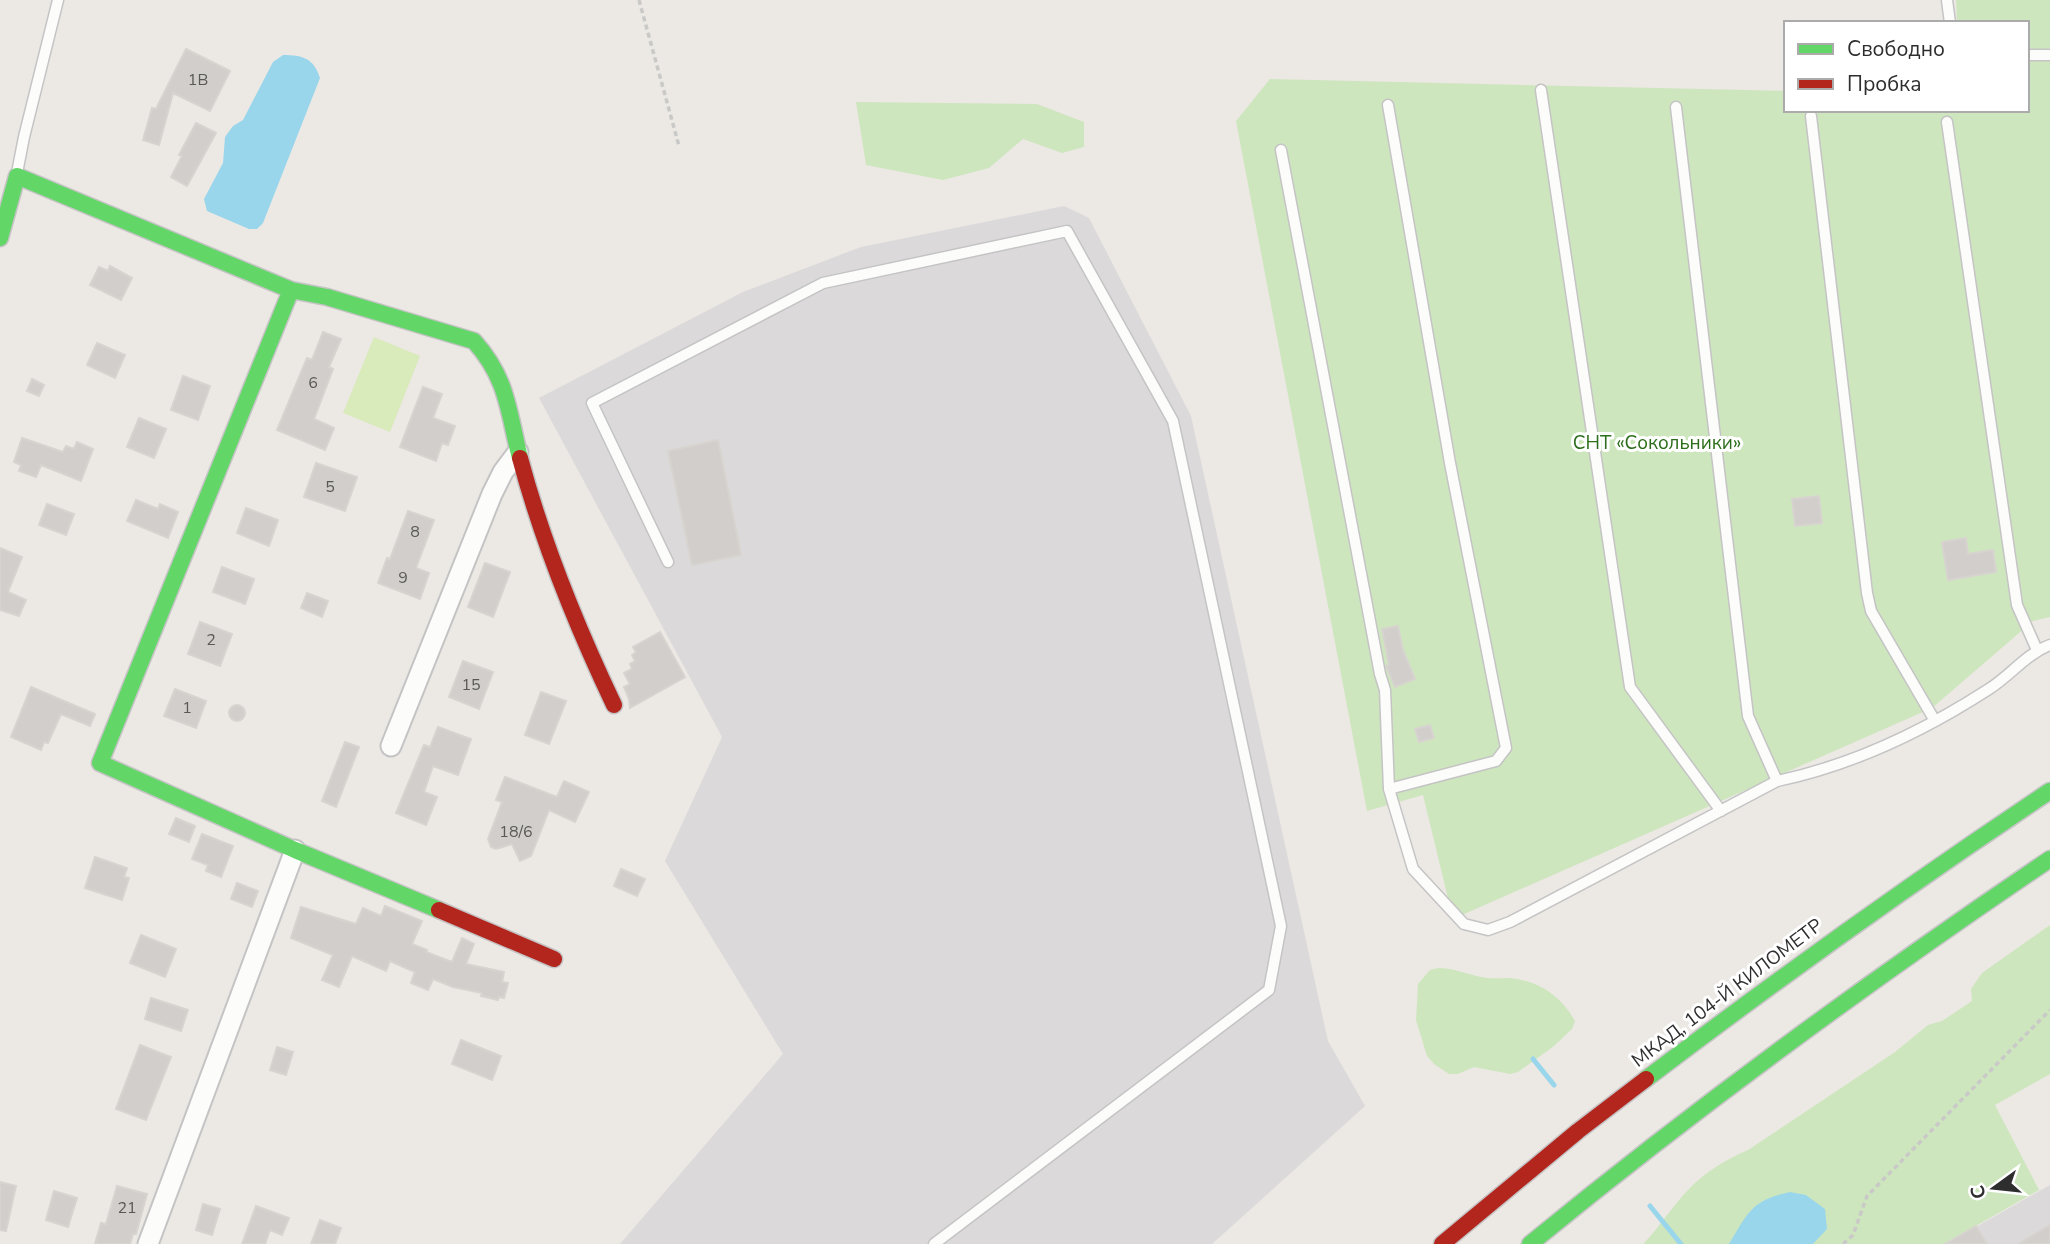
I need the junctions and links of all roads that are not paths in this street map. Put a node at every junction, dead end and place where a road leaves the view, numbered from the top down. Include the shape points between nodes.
1 (58, 0) edge
2 (1947, 0) edge
3 (1950, 21) edge
4 (2029, 55) edge
5 (2050, 55) edge
6 (1541, 90) dead end
7 (1388, 105) dead end
8 (1676, 107) dead end
9 (1811, 116) dead end
10 (1947, 122) dead end
11 (1281, 150) dead end
12 (17, 176) junction
13 (0, 238) edge
14 (291, 290) junction
15 (518, 452) junction
16 (668, 562) dead end
17 (2050, 645) edge
18 (2037, 650) junction
19 (614, 705) dead end
20 (1935, 721) junction
21 (391, 746) dead end
22 (1777, 781) junction
23 (1389, 789) junction
24 (2050, 791) edge
25 (1721, 811) junction
26 (295, 850) junction
27 (2050, 859) edge
28 (554, 959) dead end
29 (148, 1244) edge
30 (934, 1244) edge
31 (1442, 1244) edge
32 (1530, 1244) edge

1 - 12 lane
2 - 3 lane
4 - 5 lane
6 - 25 lane via 1630,687
7 - 23 lane via 1450,463 1506,748 1496,761
8 - 22 lane via 1748,716
9 - 20 lane via 1867,593 1871,611
10 - 18 lane via 2017,605
11 - 23 lane via 1385,690
12 - 13 main road
12 - 14 main road
14 - 15 main road via 474,341 500,373
14 - 26 main road via 100,763
15 - 19 main road via 556,570
15 - 21 street via 492,494
16 - 30 lane via 592,403 823,283 1067,231 1173,421 1281,926 1269,990
17 - 18 lane
18 - 20 lane via 1992,687
20 - 22 lane via 1866,754
22 - 25 lane
23 - 25 lane via 1413,869 1464,924 1488,930
24 - 31 main road, МКАД, 104-Й КИЛОМЕТР via 1765,989 1578,1131
26 - 28 main road
26 - 29 street
27 - 32 main road via 1798,1035

